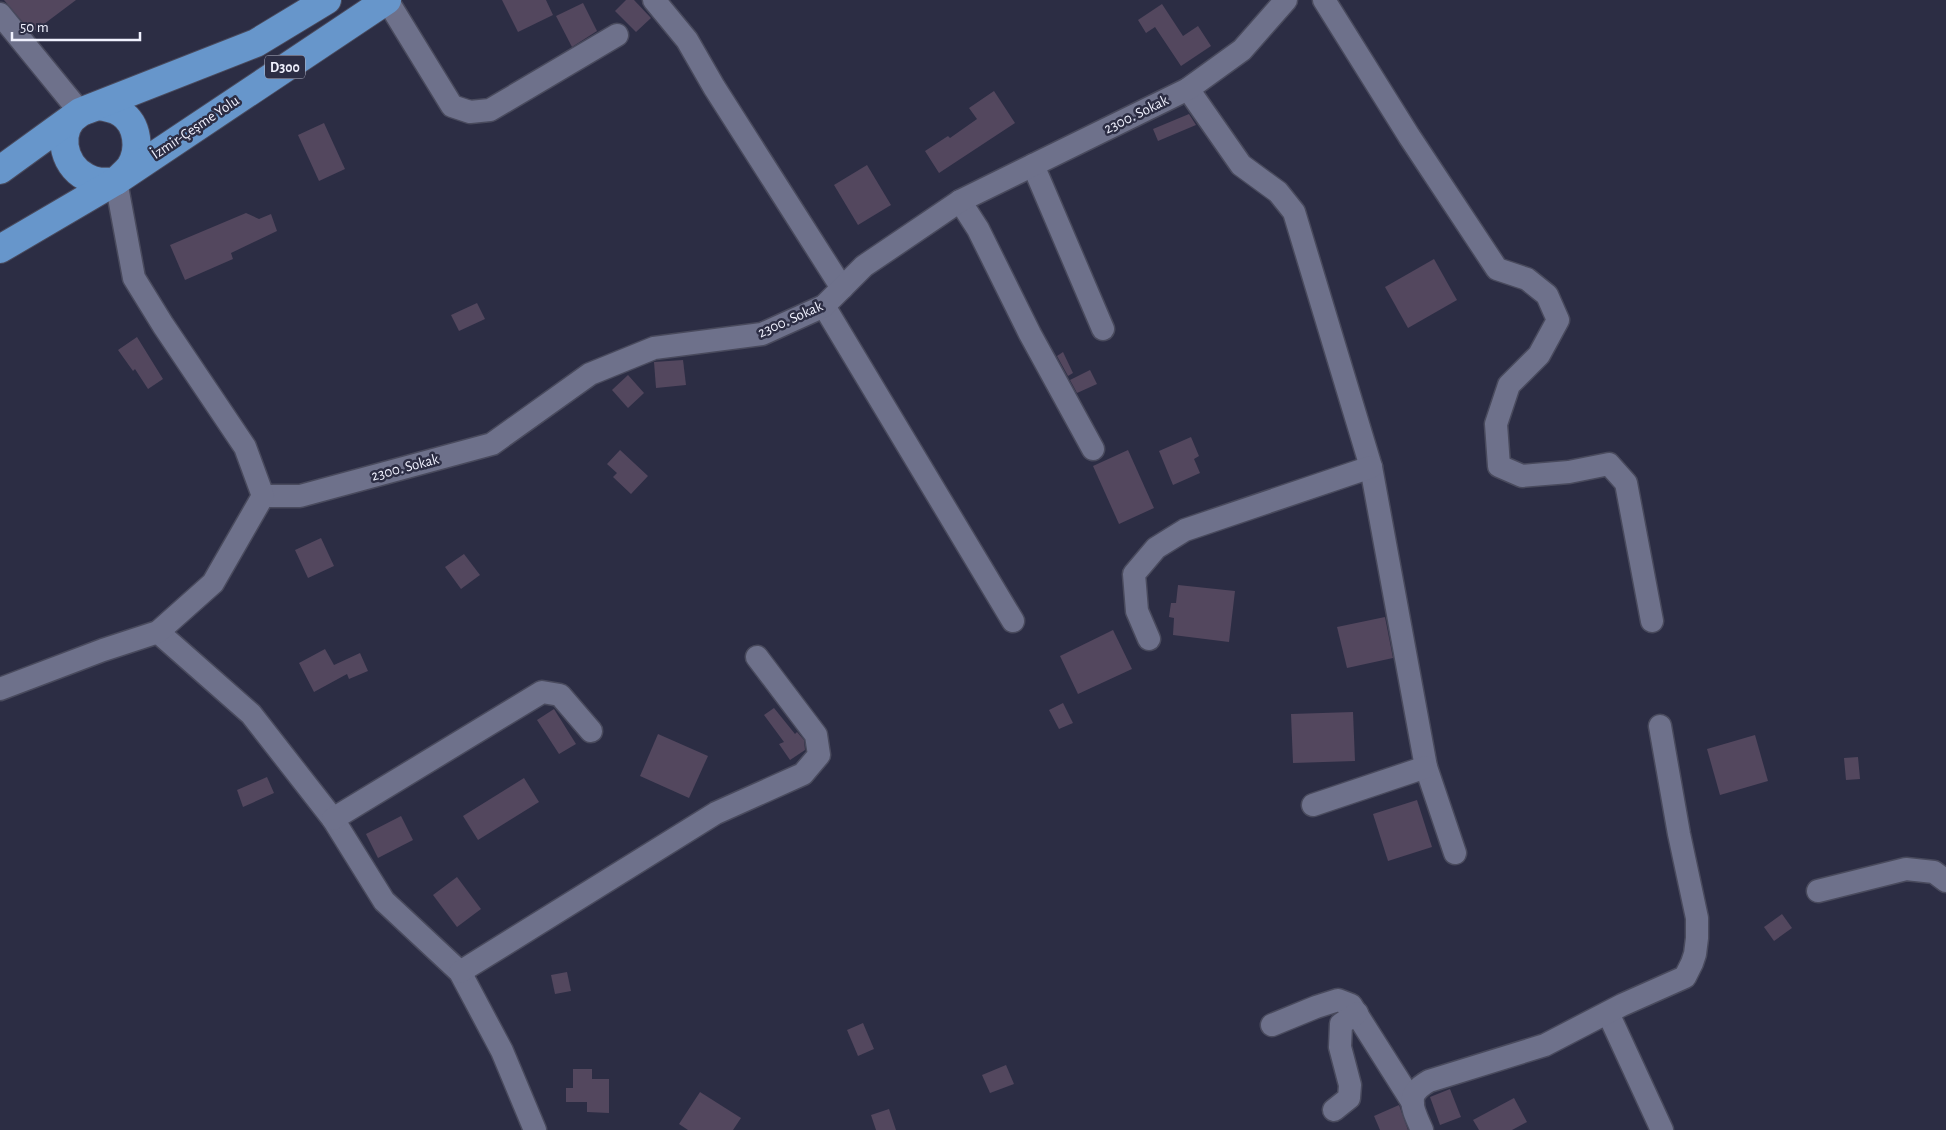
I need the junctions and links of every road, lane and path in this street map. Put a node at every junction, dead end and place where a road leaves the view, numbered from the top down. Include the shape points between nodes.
1 (326, 0) edge
2 (387, 0) edge
3 (654, 0) edge
4 (1286, 0) edge
5 (1324, 0) edge
6 (0, 14) edge
7 (617, 35) dead end
8 (1188, 89) junction
9 (80, 112) junction
10 (1033, 165) junction
11 (0, 170) edge
12 (116, 181) junction
13 (960, 201) junction
14 (0, 249) edge
15 (842, 288) junction
16 (824, 306) junction
17 (1103, 329) dead end
18 (1093, 450) dead end
19 (1371, 467) junction
20 (264, 496) junction
21 (1013, 621) dead end
22 (1652, 622) dead end
23 (158, 632) junction
24 (1149, 639) dead end
25 (757, 656) dead end
26 (0, 689) edge
27 (1660, 726) dead end
28 (591, 731) dead end
29 (1426, 767) junction
30 (1313, 805) dead end
31 (333, 819) junction
32 (1455, 853) dead end
33 (1946, 881) edge
34 (1818, 891) dead end
35 (460, 972) junction
36 (1357, 1013) junction
37 (1608, 1013) junction
38 (1272, 1025) dead end
39 (1413, 1103) junction
40 (1334, 1110) dead end
41 (535, 1130) edge
42 (1422, 1130) edge
43 (1662, 1130) edge

1 - 9 highway, D300 via 256,43
2 - 7 street via 452,106 470,112 490,110
2 - 12 highway, İzmir-Çeşme Yolu / D300
3 - 15 street via 687,40
4 - 8 street, 2300. Sokak via 1242,50
5 - 22 street via 1497,269 1527,279 1547,295 1558,320 1539,355 1509,385 1496,424 1500,466 1522,476 1609,464 1626,483
6 - 9 street
8 - 10 street, 2300. Sokak
8 - 19 street via 1241,165 1278,192 1294,212
9 - 11 highway, D300
9 - 12 highway via 64,136 68,159 84,177 97,182
9 - 12 highway via 98,106 110,108 121,113 132,126 137,143 134,155 130,166
10 - 13 street, 2300. Sokak
10 - 17 street
12 - 14 highway, İzmir-Çeşme Yolu / D300
12 - 20 street via 134,278 245,447
13 - 15 street, 2300. Sokak via 864,266
13 - 18 street
15 - 16 street, 2300. Sokak
16 - 20 street, 2300. Sokak via 762,334 654,348 590,374 492,444 300,496
16 - 21 street
19 - 24 street via 1185,530 1156,548 1134,574 1137,611
19 - 29 street
20 - 23 street via 213,583
23 - 26 street
23 - 31 street via 251,714
25 - 35 street via 816,735 820,755 803,774 716,813
27 - 37 street via 1697,918 1695,954 1685,977
28 - 31 street via 560,695 542,692
29 - 30 street
29 - 32 street
31 - 35 street via 384,901
33 - 34 street via 1934,872 1906,870
35 - 41 street via 502,1051
36 - 38 street via 1351,1005 1338,1000
36 - 39 street
36 - 40 street via 1341,1024 1340,1047 1350,1085 1349,1098
37 - 39 street via 1545,1045 1429,1081 1413,1093
37 - 43 street
39 - 42 street via 1414,1114

